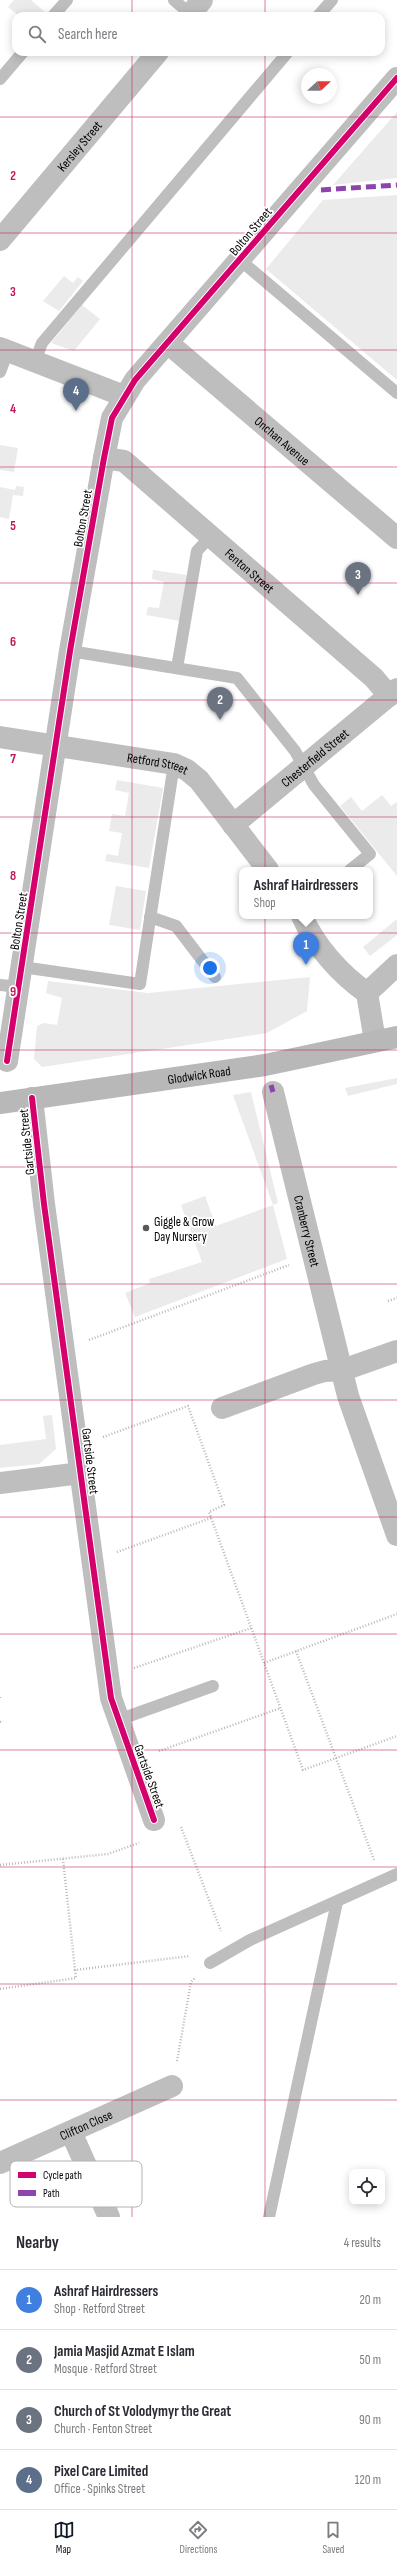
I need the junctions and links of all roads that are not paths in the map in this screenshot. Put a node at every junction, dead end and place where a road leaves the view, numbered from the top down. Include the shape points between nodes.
1 (67, 0) edge
2 (174, 0) edge
3 (332, 0) edge
4 (194, 10) edge
5 (56, 12) edge
6 (322, 12) edge
7 (20, 56) edge
8 (155, 56) edge
9 (285, 56) edge
10 (397, 78) edge
11 (0, 79) edge
12 (0, 240) edge
13 (240, 260) junction
14 (168, 344) junction
15 (4, 350) edge
16 (35, 361) junction
17 (0, 372) edge
18 (397, 393) edge
19 (124, 396) junction
20 (104, 458) junction
21 (211, 536) junction
22 (397, 538) edge
23 (70, 651) junction
24 (177, 668) junction
25 (393, 692) edge
26 (0, 737) edge
27 (56, 746) junction
28 (174, 764) junction
29 (305, 766) junction
30 (233, 824) junction
31 (266, 867) edge
32 (354, 867) edge
33 (150, 917) junction
34 (303, 919) edge
35 (397, 965) edge
36 (215, 977) dead end
37 (14, 980) edge
38 (367, 993) junction
39 (397, 1037) edge
40 (375, 1042) junction
41 (7, 1061) dead end
42 (273, 1092) dead end
43 (32, 1098) junction
44 (0, 1103) edge
45 (397, 1351) edge
46 (343, 1370) junction
47 (222, 1408) dead end
48 (81, 1473) junction
49 (0, 1483) edge
50 (397, 1535) edge
51 (213, 1686) dead end
52 (118, 1720) junction
53 (154, 1820) dead end
54 (397, 1874) edge
55 (337, 1902) junction
56 (210, 1963) dead end
57 (172, 2086) dead end
58 (71, 2132) junction
59 (84, 2161) edge
60 (0, 2163) edge
61 (104, 2207) edge
62 (108, 2217) edge
63 (269, 2217) edge

1 - 5 lane
2 - 4 lane
3 - 6 lane
7 - 11 lane
8 - 12 street, Kersley Street
9 - 16 lane via 42,343
10 - 13 street, Bolton Street
13 - 14 street, Bolton Street
13 - 18 lane
14 - 19 street, Bolton Street
14 - 22 street, Onchan Avenue
15 - 16 street
15 - 17 lane
16 - 19 street
19 - 20 street, Bolton Street via 112,418
20 - 21 street, Fenton Street via 124,461
20 - 23 street, Bolton Street
21 - 24 lane via 197,551
21 - 25 street, Fenton Street
23 - 24 lane
23 - 27 street, Bolton Street
24 - 29 lane via 237,678
25 - 29 street, Chesterfield Street
26 - 27 street, Retford Street
27 - 28 street, Retford Street
27 - 37 street, Bolton Street
28 - 30 street, Retford Street via 199,780
28 - 33 lane
29 - 30 street, Chesterfield Street
29 - 32 lane via 314,785 370,854
30 - 31 street, Retford Street
33 - 36 lane via 176,926
33 - 37 lane via 140,984
34 - 38 street via 310,933 336,966
35 - 38 street
37 - 41 street, Bolton Street
38 - 40 street
39 - 40 main road, Glodwick Road
40 - 43 main road, Glodwick Road via 265,1065
42 - 46 street, Cranberry Street
43 - 44 main road, Glodwick Road
43 - 48 street, Gartside Street
45 - 46 street
46 - 47 street via 319,1372
46 - 50 street, Cranberry Street via 348,1396
48 - 49 street
48 - 52 street, Gartside Street via 111,1698
51 - 52 lane
52 - 53 street, Gartside Street
54 - 55 lane
55 - 56 lane via 250,1940
55 - 63 lane
57 - 58 street, Clifton Close
58 - 59 street
58 - 60 street, Clifton Close
61 - 62 street

